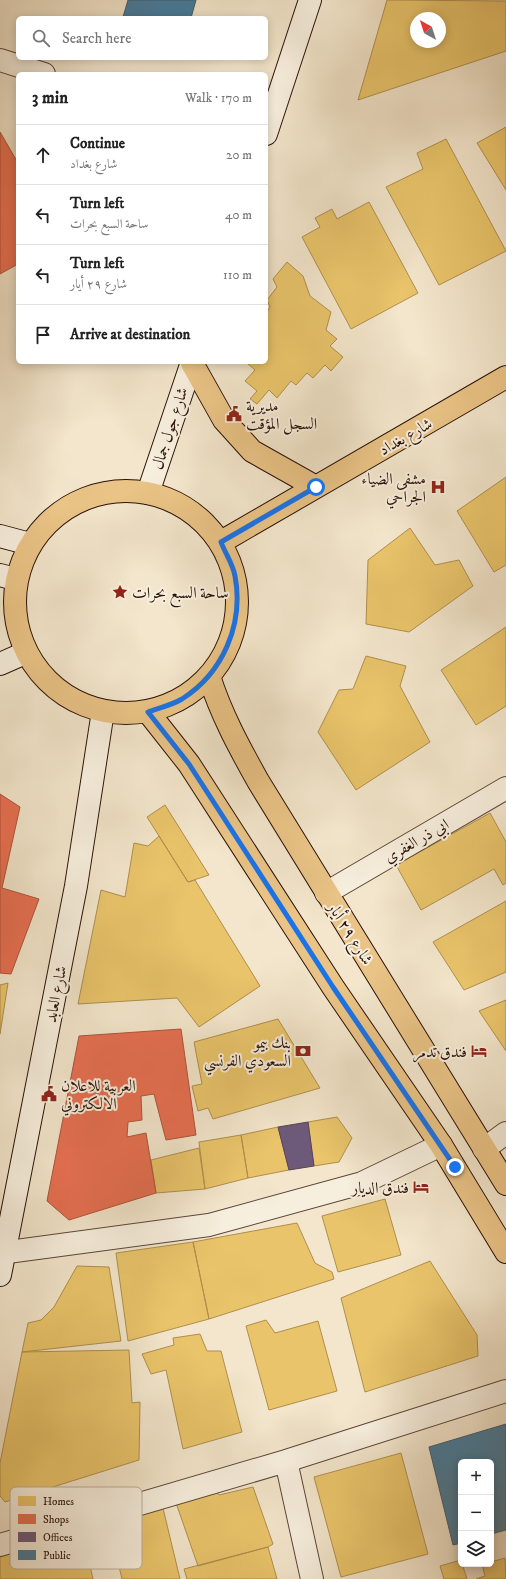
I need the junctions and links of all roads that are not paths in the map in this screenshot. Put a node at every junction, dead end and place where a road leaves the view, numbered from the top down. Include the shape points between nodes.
1 (310, 0) edge
2 (0, 60) edge
3 (38, 72) edge
4 (268, 128) edge
5 (191, 364) edge
6 (193, 364) edge
7 (506, 377) edge
8 (316, 487) junction
9 (148, 493) junction
10 (0, 536) edge
11 (221, 542) junction
12 (30, 544) junction
13 (8, 577) edge
14 (25, 653) junction
15 (0, 664) edge
16 (209, 676) junction
17 (103, 711) junction
18 (148, 712) junction
19 (506, 788) edge
20 (326, 893) junction
21 (506, 1134) edge
22 (441, 1144) junction
23 (484, 1149) junction
24 (506, 1184) edge
25 (506, 1252) edge
26 (2, 1253) edge
27 (0, 1275) edge
28 (506, 1391) edge
29 (286, 1461) junction
30 (142, 1503) edge
31 (10, 1542) edge
32 (0, 1545) edge
33 (312, 1579) edge

1 - 4 street
2 - 3 street
5 - 9 street, شارع جول جمال
6 - 8 main road via 224,420 252,451
7 - 8 main road, شارع بغداد
8 - 11 main road, شارع بغداد
9 - 11 main road via 163,496 196,514
9 - 12 main road via 125,490 88,496 55,515
10 - 12 street
11 - 16 main road via 235,575 238,611 229,646
12 - 13 main road
13 - 14 main road via 14,617
14 - 15 street
14 - 17 main road via 47,683 77,703
16 - 18 main road via 181,699
16 - 20 main road, شارع ٢٩ أيار via 232,734
17 - 18 main road
17 - 26 street, شارع العابد via 76,886
18 - 22 main road via 189,764 333,987
19 - 20 street, ابي ذر الغفري
20 - 23 main road, شارع ٢٩ أيار
21 - 23 street
22 - 25 main road
22 - 26 street via 362,1183 209,1225
23 - 24 main road, شارع ٢٩ أيار
26 - 27 street, شارع العابد
28 - 29 street
29 - 30 street
29 - 33 street
31 - 32 street

